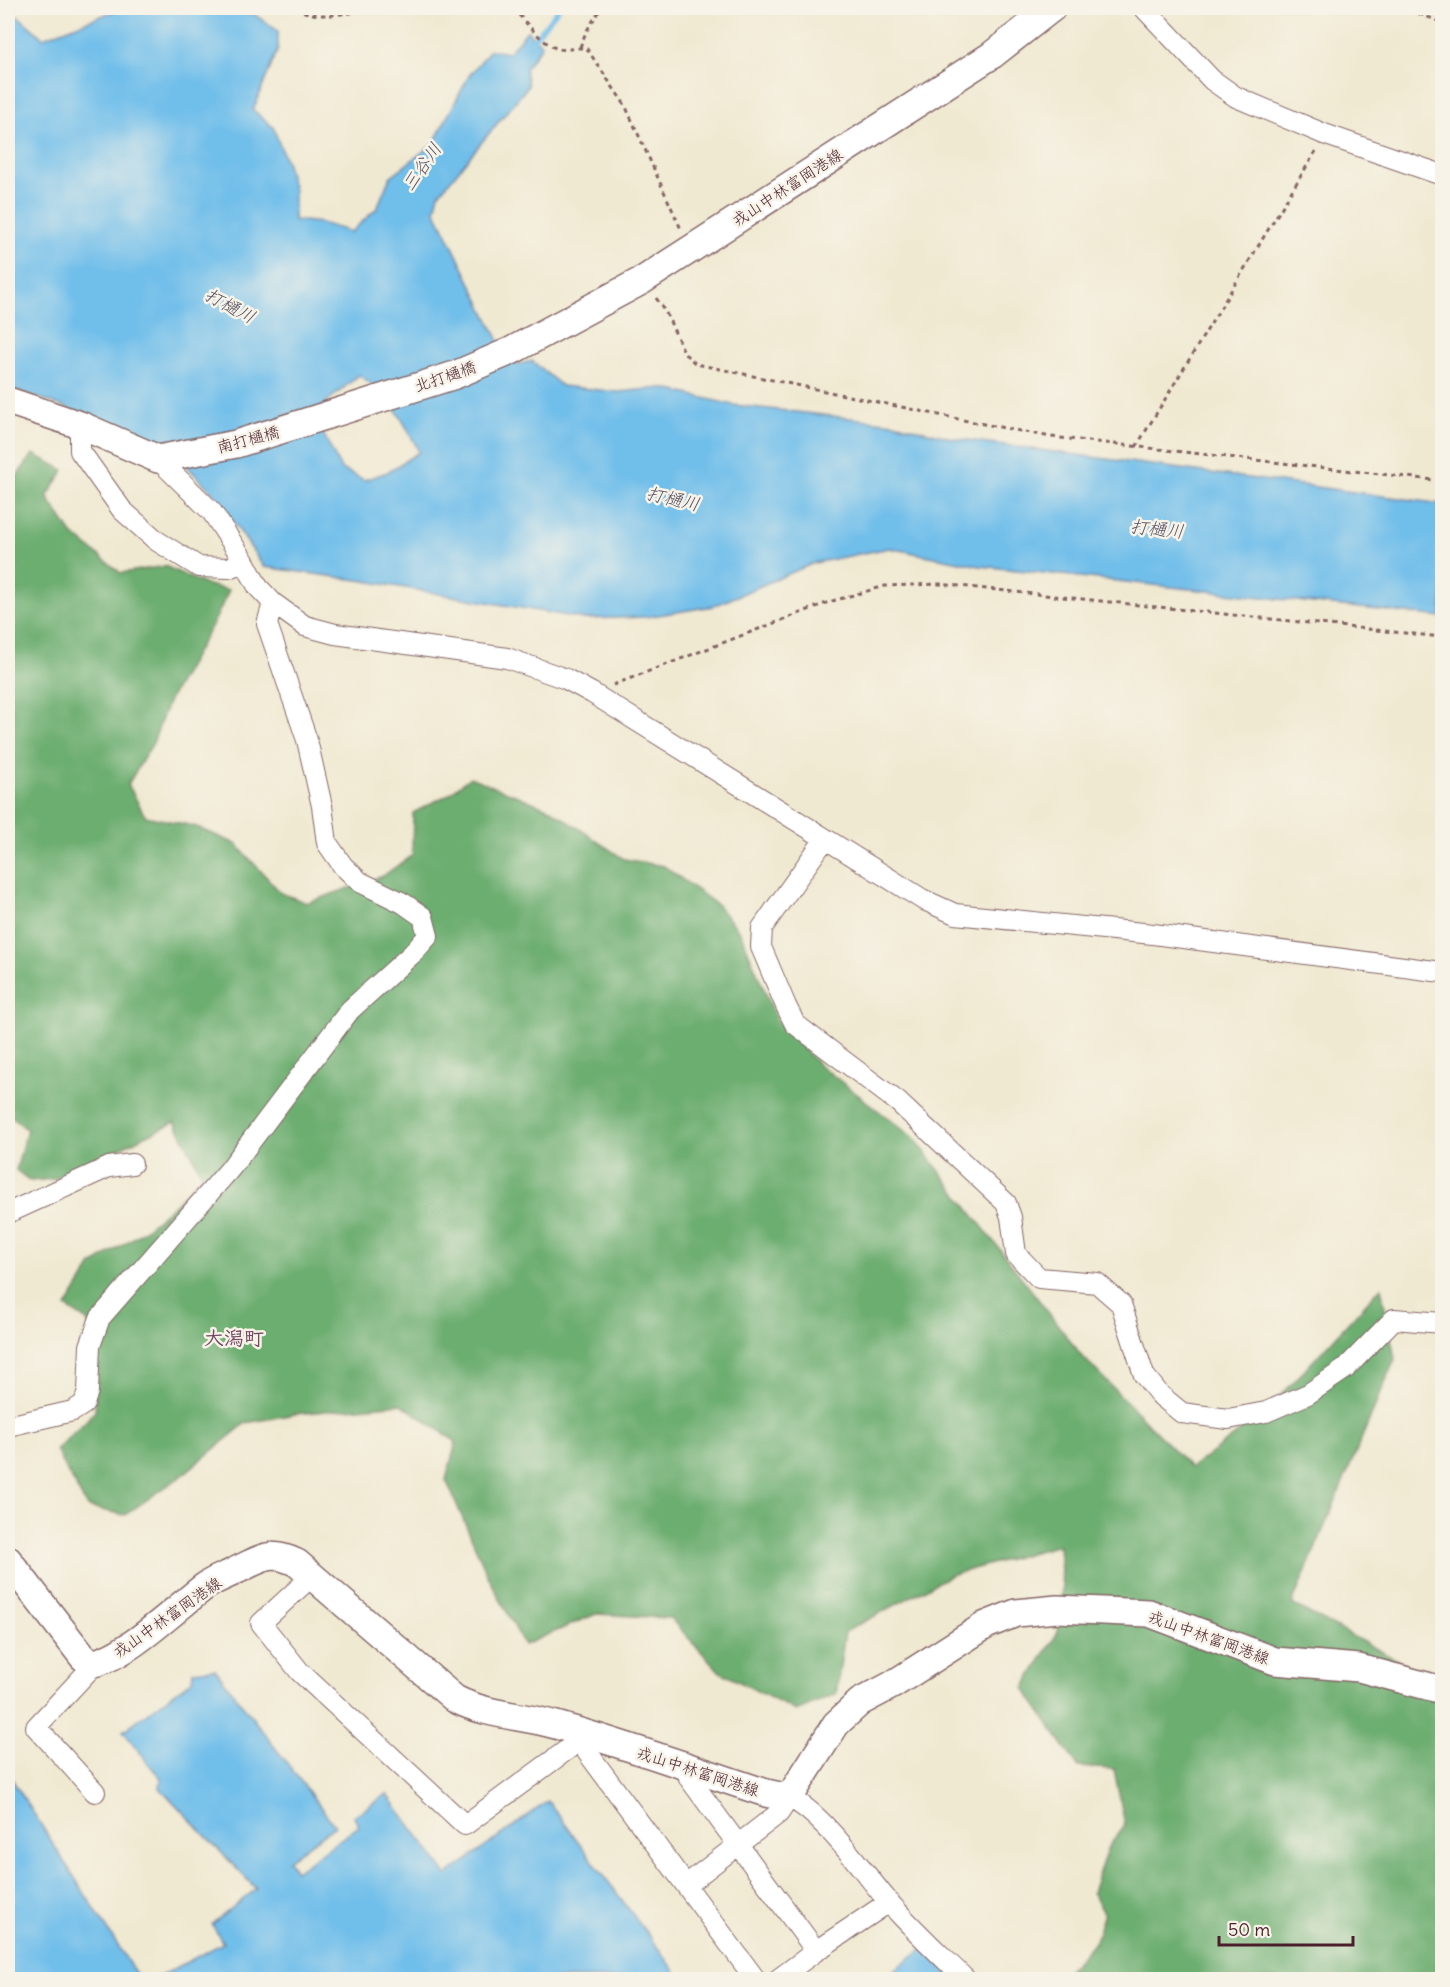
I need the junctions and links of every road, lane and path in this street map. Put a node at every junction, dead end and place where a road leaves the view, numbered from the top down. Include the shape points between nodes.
1 (295, 8) edge
2 (375, 8) edge
3 (513, 8) edge
4 (601, 8) edge
5 (1052, 8) edge
6 (1144, 8) edge
7 (1402, 8) edge
8 (1443, 22) edge
9 (580, 47) junction
10 (1324, 134) junction
11 (1443, 175) edge
12 (691, 249) junction
13 (643, 279) junction
14 (511, 351) joint
15 (8, 401) edge
16 (326, 415) joint
17 (80, 425) junction
18 (1137, 447) junction
19 (163, 458) junction
20 (1443, 481) edge
21 (244, 561) junction
22 (273, 603) junction
23 (1443, 637) edge
24 (592, 693) junction
25 (825, 839) junction
26 (1443, 972) edge
27 (132, 1164) dead end
28 (8, 1212) edge
29 (1443, 1323) edge
30 (8, 1426) edge
31 (8, 1560) edge
32 (312, 1576) junction
33 (93, 1663) junction
34 (1443, 1690) edge
35 (580, 1737) junction
36 (689, 1768) junction
37 (95, 1792) dead end
38 (789, 1798) junction
39 (737, 1845) junction
40 (686, 1885) junction
41 (889, 1902) junction
42 (816, 1951) junction
43 (756, 1980) edge
44 (777, 1980) edge
45 (966, 1980) edge

1 - 2 path via 326,16
3 - 9 path via 551,46 561,50
4 - 9 path
5 - 12 main road, 戎山中林富岡港線 via 992,55
6 - 10 street via 1212,80 1236,98
7 - 8 path
9 - 12 path via 587,49 625,105
10 - 11 street
10 - 18 path
12 - 13 main road, 戎山中林富岡港線
13 - 14 main road, 戎山中林富岡港線
13 - 18 path via 665,311 685,354 696,364 1051,437
14 - 16 main road, 北打樋橋 via 455,375
15 - 17 main road
16 - 19 main road, 南打樋橋 via 236,444
17 - 19 main road
17 - 21 street via 80,451 122,510 157,541 199,567 229,568
18 - 20 path
19 - 21 street via 212,512
21 - 22 street via 258,587
22 - 24 street via 305,626 335,634 507,658 566,679
22 - 30 street via 267,624 307,740 327,843 360,882 423,917 428,936 350,1010 230,1169 100,1318 90,1346 84,1404 73,1411
23 - 24 path via 940,584 885,585 828,602
24 - 25 street
25 - 26 street via 922,899 955,914 1153,934
25 - 29 street via 762,928 761,947 795,1024 898,1102 1006,1203 1016,1254 1039,1278 1097,1283 1121,1304 1144,1375 1182,1413 1228,1419 1266,1412 1308,1394 1345,1369 1394,1319
27 - 28 street via 109,1167
31 - 33 main road, 戎山中林富岡港線 via 83,1657
32 - 33 main road, 戎山中林富岡港線 via 297,1563 268,1555 206,1586 124,1649
32 - 35 main road, 戎山中林富岡港線 via 455,1699 492,1713 554,1725
32 - 35 street via 261,1623 300,1672 465,1825
33 - 37 street via 36,1726
34 - 38 main road, 戎山中林富岡港線 via 1359,1668 1275,1661 1149,1613 1057,1609 1016,1613 986,1626 860,1702 836,1724
35 - 36 main road, 戎山中林富岡港線
35 - 40 street
36 - 38 main road, 戎山中林富岡港線
36 - 39 street via 689,1778
38 - 39 street via 779,1813
38 - 41 street via 813,1814
39 - 40 street
39 - 42 street
40 - 43 street
41 - 42 street
41 - 45 street
42 - 44 street

